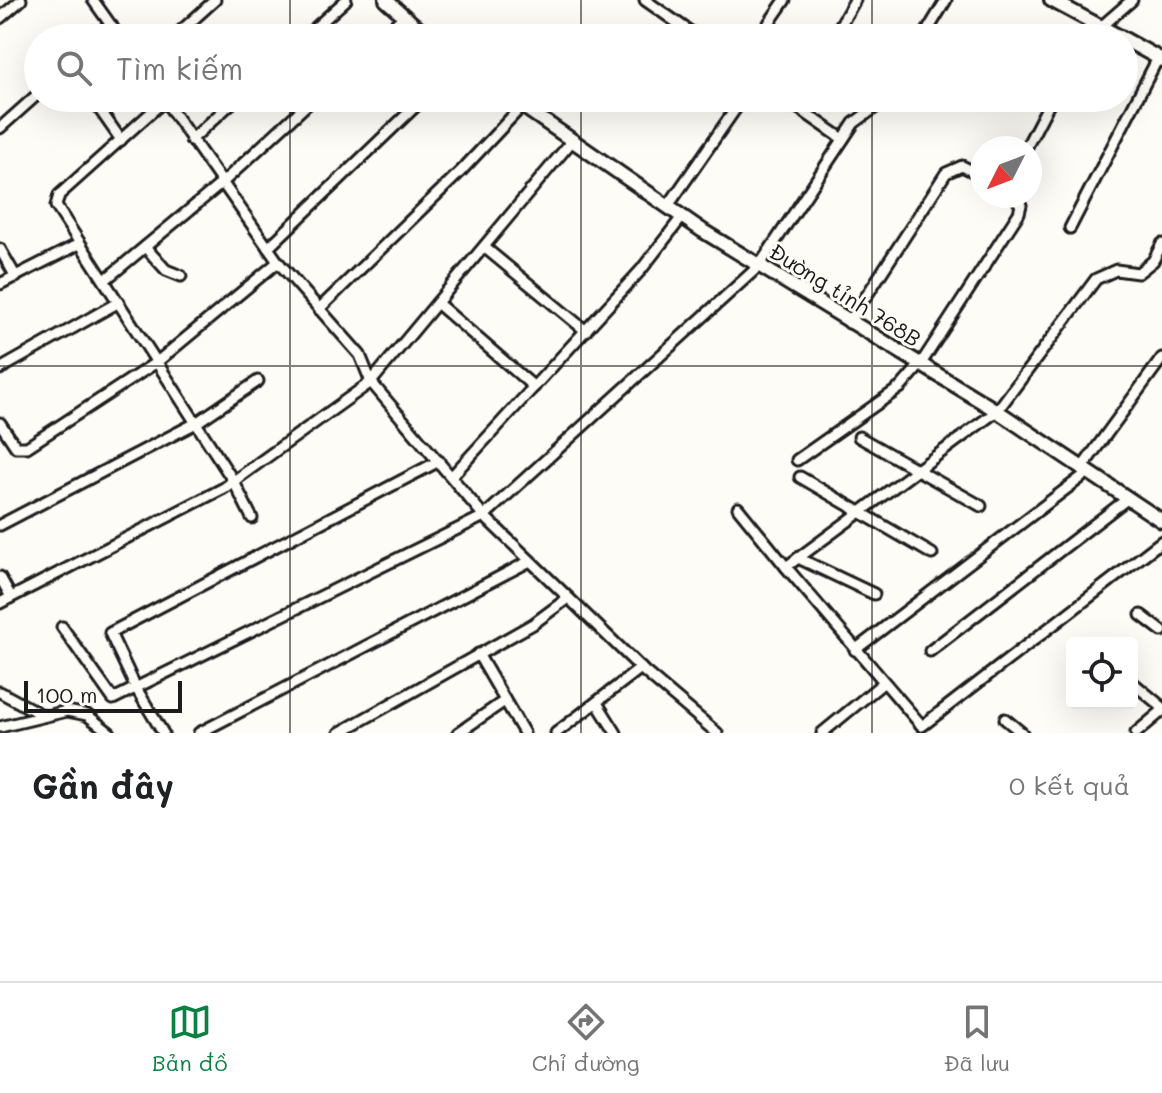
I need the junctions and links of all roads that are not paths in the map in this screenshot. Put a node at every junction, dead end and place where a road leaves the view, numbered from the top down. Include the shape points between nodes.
1 (21, 0) edge
2 (93, 0) edge
3 (215, 0) edge
4 (346, 0) edge
5 (386, 0) edge
6 (645, 0) edge
7 (785, 0) edge
8 (855, 0) edge
9 (946, 0) edge
10 (1051, 0) edge
11 (1132, 0) edge
12 (0, 18) edge
13 (402, 18) junction
14 (769, 23) dead end
15 (111, 24) edge
16 (188, 24) edge
17 (321, 24) edge
18 (395, 24) edge
19 (410, 24) edge
20 (679, 24) edge
21 (841, 24) edge
22 (931, 24) edge
23 (1096, 24) joint
24 (1138, 47) edge
25 (1160, 59) edge
26 (1138, 100) edge
27 (24, 107) edge
28 (101, 112) edge
29 (150, 112) edge
30 (173, 112) edge
31 (222, 112) edge
32 (299, 112) edge
33 (409, 112) edge
34 (509, 112) edge
35 (530, 112) edge
36 (733, 112) edge
37 (804, 112) edge
38 (867, 112) edge
39 (1045, 112) edge
40 (1132, 112) edge
41 (0, 128) edge
42 (1032, 136) edge
43 (843, 139) junction
44 (121, 140) junction
45 (191, 140) junction
46 (571, 142) junction
47 (970, 170) edge
48 (222, 183) junction
49 (668, 206) junction
50 (1020, 208) edge
51 (682, 217) junction
52 (1070, 228) dead end
53 (79, 244) junction
54 (1162, 244) edge
55 (145, 247) junction
56 (484, 247) junction
57 (268, 248) junction
58 (0, 249) edge
59 (278, 262) junction
60 (759, 266) junction
61 (181, 276) dead end
62 (16, 277) junction
63 (105, 280) junction
64 (0, 284) edge
65 (119, 302) junction
66 (437, 303) junction
67 (319, 309) junction
68 (849, 323) junction
69 (586, 331) junction
70 (1162, 358) edge
71 (157, 362) junction
72 (920, 365) junction
73 (0, 369) edge
74 (258, 381) dead end
75 (371, 382) junction
76 (534, 387) junction
77 (997, 411) junction
78 (196, 423) junction
79 (1, 428) edge
80 (859, 437) dead end
81 (797, 460) dead end
82 (439, 461) junction
83 (917, 470) junction
84 (1084, 471) junction
85 (452, 476) junction
86 (800, 477) dead end
87 (234, 482) junction
88 (1127, 499) junction
89 (981, 506) dead end
90 (738, 508) dead end
91 (859, 513) junction
92 (484, 516) junction
93 (252, 518) dead end
94 (1162, 521) edge
95 (0, 525) edge
96 (1162, 541) edge
97 (932, 554) dead end
98 (798, 558) junction
99 (530, 561) junction
100 (786, 567) junction
101 (0, 577) edge
102 (874, 594) dead end
103 (11, 597) junction
104 (568, 598) junction
105 (0, 603) edge
106 (1141, 615) dead end
107 (62, 627) dead end
108 (1162, 631) edge
109 (855, 650) junction
110 (930, 651) dead end
111 (478, 654) junction
112 (641, 668) junction
113 (883, 683) junction
114 (1138, 687) edge
115 (136, 688) junction
116 (0, 692) edge
117 (503, 702) junction
118 (597, 703) junction
119 (1162, 709) edge
120 (44, 716) junction
121 (1005, 719) dead end
122 (0, 727) edge
123 (925, 729) edge
124 (824, 732) edge
125 (110, 733) edge
126 (163, 733) edge
127 (199, 733) edge
128 (339, 733) edge
129 (458, 733) edge
130 (524, 733) edge
131 (556, 733) edge
132 (616, 733) edge
133 (717, 733) edge
134 (1022, 733) edge
135 (1136, 733) edge

1 - 12 street
2 - 15 street
3 - 16 street
4 - 17 street
5 - 13 street
6 - 20 street
7 - 14 street
8 - 21 street
9 - 22 street
10 - 23 street
11 - 23 street
13 - 18 street
13 - 19 street
24 - 25 street
25 - 26 street
27 - 41 street
28 - 44 street
29 - 44 street
30 - 45 street
31 - 45 street
32 - 48 street
33 - 57 street
34 - 67 street via 461,171
35 - 46 street, Đường tỉnh 768B
36 - 49 street
37 - 43 street
38 - 43 street
39 - 42 street
40 - 52 street
43 - 60 street
44 - 53 street via 56,198
45 - 48 street
46 - 49 street, Đường tỉnh 768B
46 - 56 street
47 - 68 street via 962,166 946,173
48 - 55 street
48 - 57 street
49 - 51 street, Đường tỉnh 768B
50 - 72 street
51 - 60 street, Đường tỉnh 768B
51 - 69 street
53 - 62 street
53 - 63 street
54 - 77 street via 1138,273 1116,270 1096,279
55 - 61 street via 166,270
55 - 63 street
56 - 66 street
56 - 69 street
57 - 59 street
58 - 62 street
59 - 67 street
59 - 71 street
60 - 68 street, Đường tỉnh 768B
60 - 92 street
62 - 64 street
63 - 65 street
65 - 71 street
65 - 73 street
66 - 75 street
66 - 76 street
67 - 75 street via 360,355
68 - 72 street, Đường tỉnh 768B
69 - 76 street
70 - 84 street
71 - 78 street
71 - 79 street via 27,447 16,447
72 - 77 street, Đường tỉnh 768B
72 - 81 street via 901,387
74 - 78 street
75 - 82 street
75 - 87 street
76 - 85 street
77 - 83 street
77 - 84 street, Đường tỉnh 768B
78 - 87 street
78 - 95 street
80 - 83 street
82 - 85 street
82 - 115 street via 110,633
83 - 89 street
83 - 91 street
84 - 88 street, Đường tỉnh 768B
84 - 109 street
85 - 92 street
86 - 91 street
87 - 93 street
87 - 103 street
88 - 94 street, Đường tỉnh 768B
88 - 110 street
90 - 100 street
91 - 97 street
91 - 98 street
92 - 99 street
92 - 115 street
96 - 123 street
98 - 100 street
98 - 102 street
99 - 104 street
99 - 127 street
100 - 109 street
101 - 103 street
103 - 105 street
104 - 111 street
104 - 112 street
106 - 108 street
107 - 115 street via 110,697
109 - 113 street
111 - 117 street
111 - 128 street
112 - 118 street
112 - 133 street
113 - 123 street
113 - 124 street
114 - 119 street
115 - 126 street
116 - 120 street
117 - 129 street
117 - 130 street
118 - 131 street
118 - 132 street
119 - 135 street
120 - 122 street
120 - 125 street via 82,712
121 - 134 street

